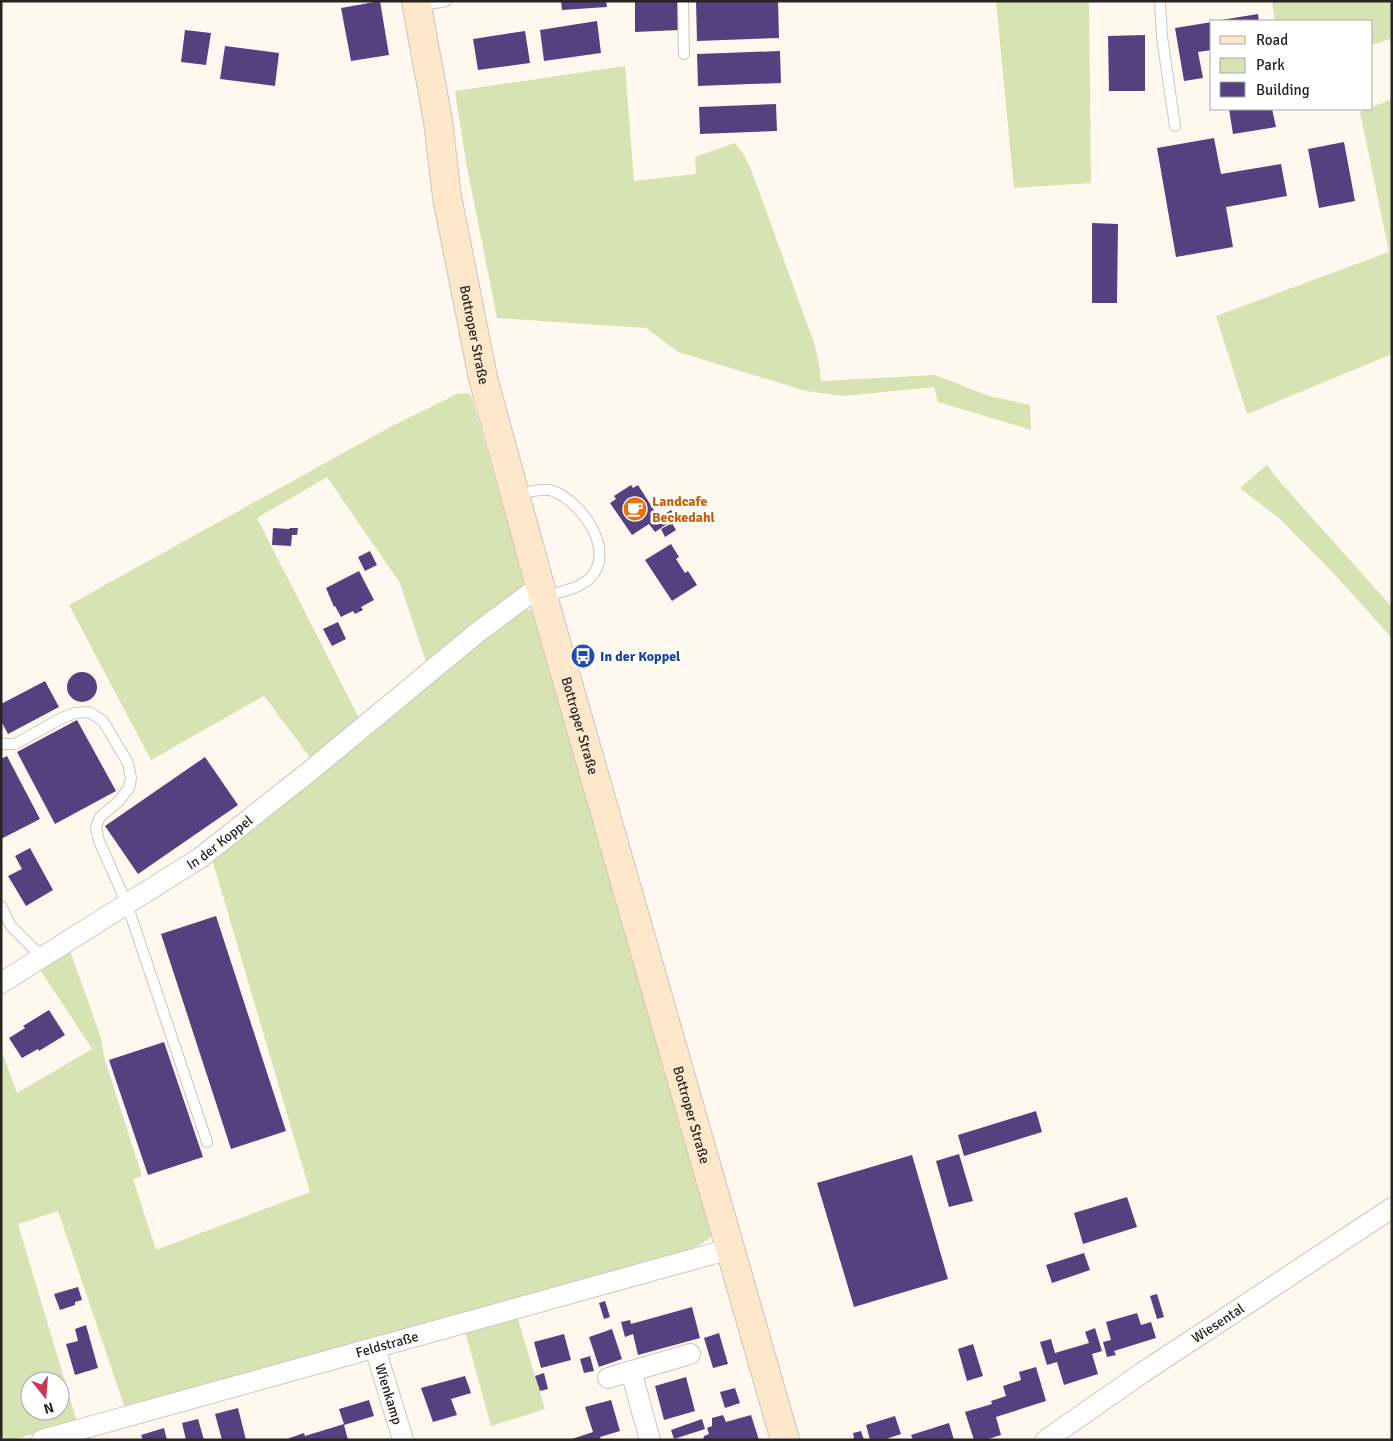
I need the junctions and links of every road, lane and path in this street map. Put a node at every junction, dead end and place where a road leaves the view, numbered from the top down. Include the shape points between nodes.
1 (446, 1) edge
2 (683, 1) edge
3 (1160, 1) edge
4 (417, 4) edge
5 (684, 54) dead end
6 (1175, 126) dead end
7 (515, 495) junction
8 (541, 592) junction
9 (1, 744) edge
10 (127, 904) junction
11 (1, 906) edge
12 (42, 957) junction
13 (1, 983) edge
14 (207, 1142) dead end
15 (1392, 1208) edge
16 (730, 1249) junction
17 (375, 1348) junction
18 (690, 1354) dead end
19 (631, 1371) junction
20 (608, 1378) dead end
21 (42, 1440) edge
22 (403, 1440) edge
23 (650, 1440) edge
24 (785, 1440) edge
25 (1046, 1440) edge

1 - 4 lane
2 - 5 lane
3 - 6 lane
4 - 7 main road, Bottroper Straße via 438,121 446,197 483,378
7 - 8 main road, Bottroper Straße
7 - 8 lane via 544,489 553,490 570,500 587,518 600,550 598,566 590,578 580,584
8 - 10 street, In der Koppel via 478,632 200,858
8 - 16 main road, Bottroper Straße
9 - 10 lane via 15,744 74,713 89,712 103,720 128,763 131,778 129,788 100,817 96,827
10 - 12 street, In der Koppel
10 - 14 lane
11 - 12 lane via 11,926
12 - 13 street, In der Koppel
15 - 25 street, Wiesental
16 - 17 street, Feldstraße
16 - 24 main road, Bottroper Straße
17 - 21 street, Feldstraße
17 - 22 street, Wienkamp
18 - 19 street
19 - 20 street
19 - 23 street

